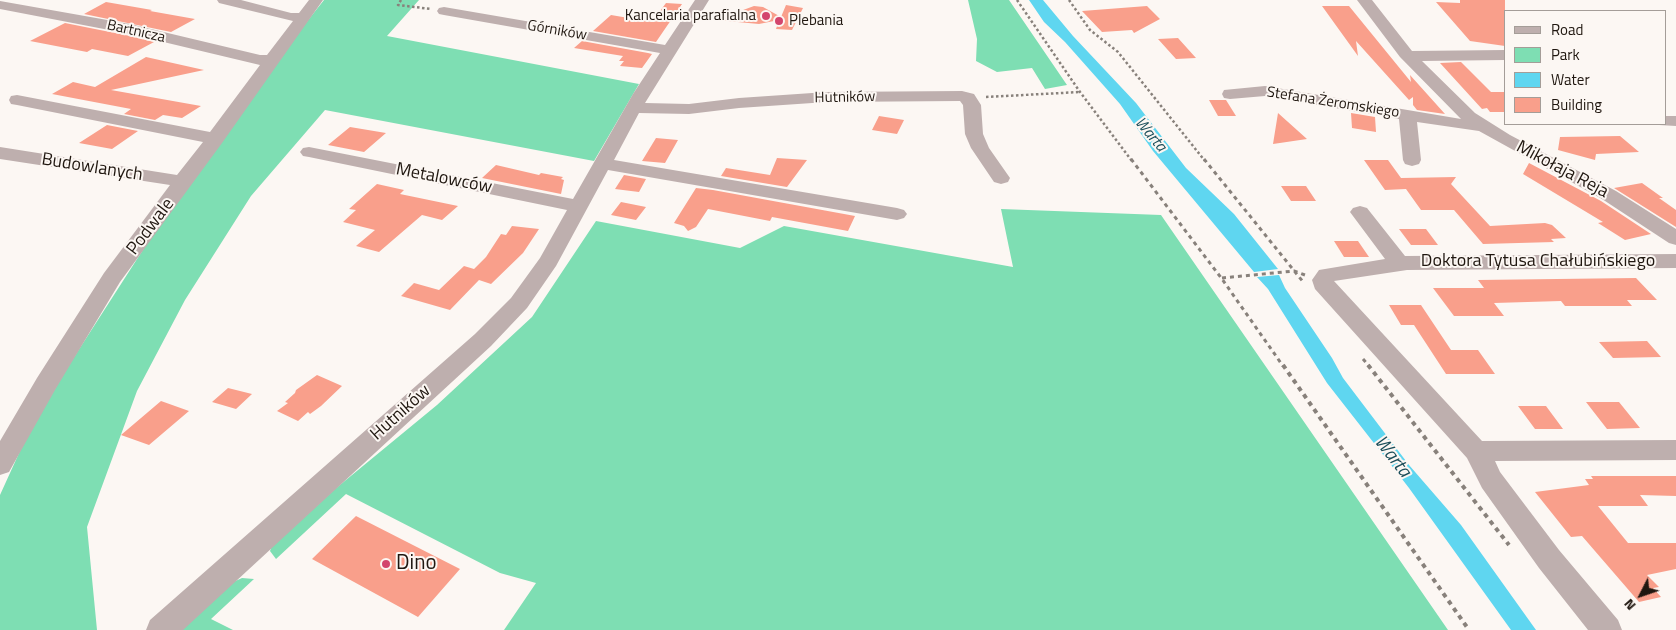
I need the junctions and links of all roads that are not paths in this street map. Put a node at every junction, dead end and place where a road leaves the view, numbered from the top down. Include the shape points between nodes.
1 (224, 0) edge
2 (316, 0) edge
3 (702, 0) edge
4 (1364, 0) edge
5 (0, 6) edge
6 (444, 11) road end
7 (303, 17) junction
8 (669, 50) junction
9 (1408, 56) junction
10 (1504, 56) edge
11 (272, 60) junction
12 (1230, 94) dead end
13 (17, 100) dead end
14 (634, 108) junction
15 (1407, 115) junction
16 (1504, 123) edge
17 (1483, 126) junction
18 (216, 139) junction
19 (309, 152) dead end
20 (0, 153) edge
21 (1412, 160) dead end
22 (602, 164) junction
23 (1001, 178) dead end
24 (184, 182) junction
25 (578, 206) junction
26 (1360, 212) dead end
27 (897, 214) dead end
28 (1676, 238) edge
29 (1676, 261) edge
30 (1400, 264) junction
31 (1676, 450) edge
32 (1476, 451) junction
33 (0, 464) edge
34 (161, 630) edge
35 (1608, 630) edge

1 - 7 street via 291,17
2 - 7 street, Podwale
3 - 8 street, Hutników
4 - 9 street, Mikołaja Reja
5 - 11 street, Bartnicza via 130,29 260,60
6 - 8 street, Górników
7 - 11 street, Podwale
8 - 14 street, Hutników
9 - 10 street
9 - 17 street, Mikołaja Reja via 1469,117
11 - 18 street, Podwale
12 - 15 street, Stefana Żeromskiego via 1265,90
13 - 18 street
14 - 22 street, Hutników
14 - 23 street, Hutników via 689,110 827,97 962,96 968,98 972,105 974,134 980,148
15 - 17 street, Stefana Żeromskiego
15 - 21 street, Stefana Żeromskiego
16 - 17 street, Stefana Żeromskiego
17 - 28 street, Mikołaja Reja via 1609,195
18 - 24 street, Podwale
19 - 25 street, Metalowców
20 - 24 street, Budowlanych
22 - 25 street, Hutników
22 - 27 street
24 - 33 street, Podwale via 112,278
25 - 34 street, Hutników via 549,261 519,303 483,340
26 - 30 street, Doktora Tytusa Chałubińskiego
29 - 30 street, Doktora Tytusa Chałubińskiego
30 - 32 street, Doktora Tytusa Chałubińskiego via 1327,275 1323,284
31 - 32 street
32 - 35 street via 1492,480 1549,559

